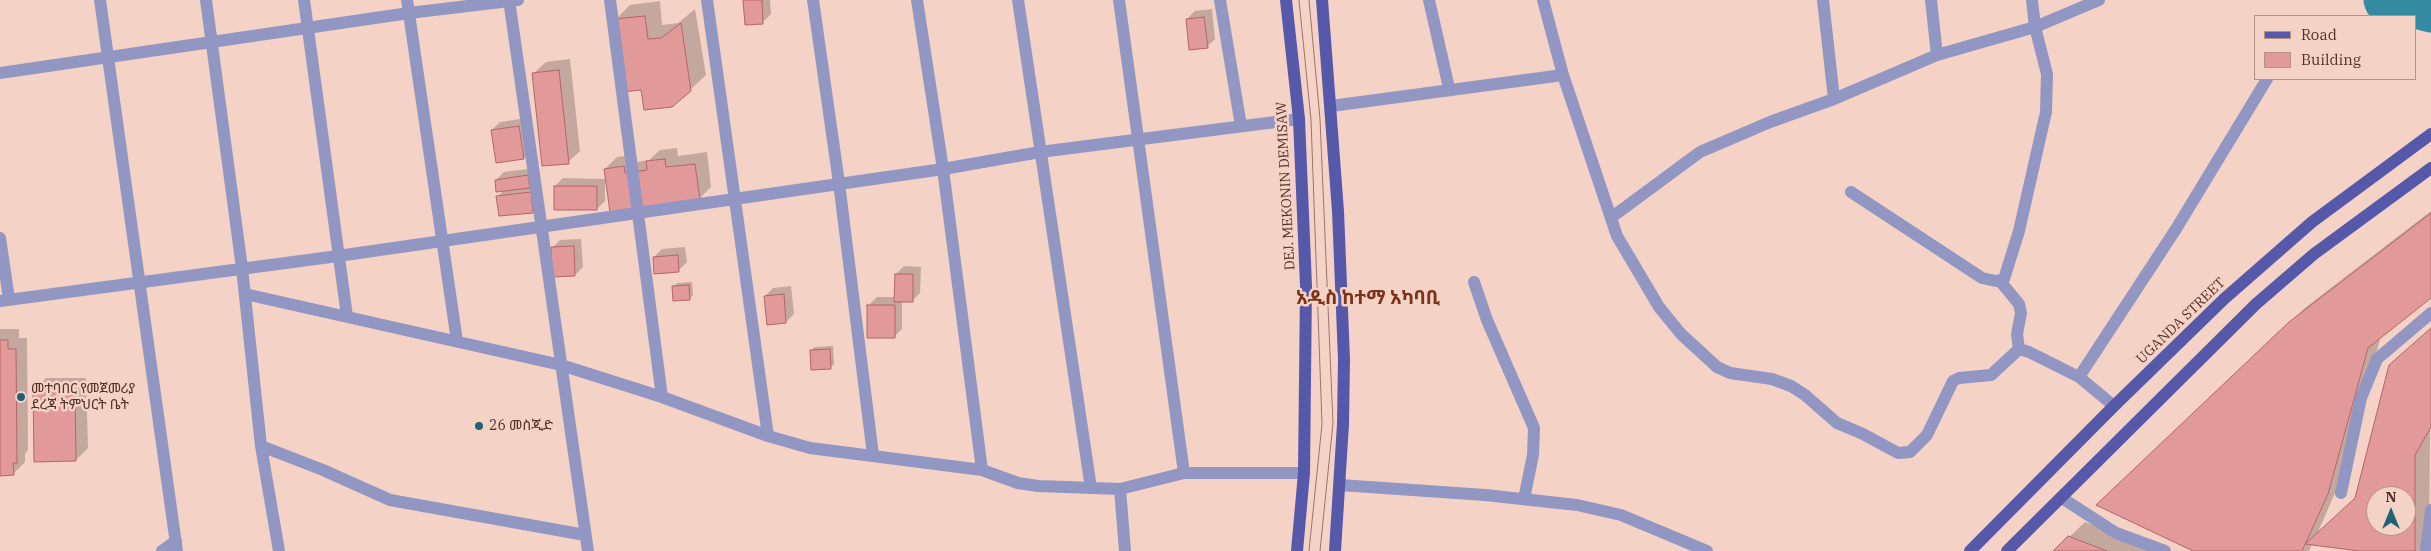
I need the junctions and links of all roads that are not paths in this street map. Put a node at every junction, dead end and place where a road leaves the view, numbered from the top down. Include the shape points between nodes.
1 (100, 0) edge
2 (206, 0) edge
3 (304, 0) edge
4 (407, 0) edge
5 (512, 0) edge
6 (610, 0) edge
7 (707, 0) edge
8 (814, 0) edge
9 (917, 0) edge
10 (1018, 0) edge
11 (1119, 0) edge
12 (1220, 0) edge
13 (1286, 0) edge
14 (1322, 0) edge
15 (1429, 0) edge
16 (1543, 0) edge
17 (1824, 0) edge
18 (1931, 0) edge
19 (2032, 0) edge
20 (2099, 0) edge
21 (408, 13) junction
22 (2035, 26) junction
23 (308, 28) junction
24 (212, 42) junction
25 (1937, 55) junction
26 (108, 58) junction
27 (0, 73) edge
28 (1563, 75) junction
29 (2266, 80) edge
30 (1449, 88) junction
31 (1834, 99) junction
32 (1331, 106) junction
33 (1299, 119) junction
34 (1241, 126) junction
35 (2431, 134) edge
36 (1140, 140) junction
37 (1040, 152) junction
38 (2431, 168) edge
39 (943, 169) junction
40 (839, 183) junction
41 (1851, 192) dead end
42 (735, 198) junction
43 (638, 213) junction
44 (1612, 217) junction
45 (541, 226) junction
46 (0, 238) edge
47 (442, 241) junction
48 (338, 256) junction
49 (242, 268) junction
50 (2000, 280) junction
51 (1474, 282) dead end
52 (140, 284) junction
53 (244, 294) junction
54 (5, 300) edge
55 (2431, 313) edge
56 (347, 316) junction
57 (457, 341) junction
58 (2019, 349) junction
59 (561, 365) junction
60 (2079, 377) junction
61 (662, 397) junction
62 (2114, 406) junction
63 (768, 436) junction
64 (261, 446) junction
65 (873, 455) junction
66 (982, 470) junction
67 (1184, 473) junction
68 (1304, 473) junction
69 (1340, 485) junction
70 (1091, 488) junction
71 (1120, 489) junction
72 (2341, 493) dead end
73 (2062, 498) junction
74 (1524, 499) junction
75 (2431, 510) edge
76 (585, 535) junction
77 (176, 546) edge
78 (162, 551) edge
79 (279, 551) edge
80 (588, 551) edge
81 (1125, 551) edge
82 (1297, 551) edge
83 (1335, 551) edge
84 (1707, 551) edge
85 (1970, 551) edge
86 (2007, 551) edge
87 (2165, 551) edge
88 (2426, 551) edge

1 - 26 street
2 - 24 street
3 - 23 street
4 - 21 street
5 - 21 street
5 - 45 street
6 - 43 street
7 - 42 street
8 - 40 street
9 - 39 street
10 - 37 street
11 - 36 street
12 - 34 street
13 - 33 main road, DEJ. MEKONIN DEMISAW
14 - 32 main road
15 - 30 street
16 - 28 street
17 - 31 street
18 - 25 street
19 - 22 street
20 - 22 street
21 - 23 street
21 - 47 street
22 - 25 street
22 - 50 street via 2048,74 2046,112 2014,248 2007,273
23 - 24 street
23 - 48 street
24 - 26 street
24 - 49 street
25 - 31 street
26 - 27 street
26 - 52 street
28 - 30 street
28 - 44 street
29 - 60 street via 2176,229
30 - 32 street
31 - 44 street via 1700,152
32 - 69 main road via 1344,359
33 - 34 street
33 - 68 main road, DEJ. MEKONIN DEMISAW via 1306,286
34 - 36 street
35 - 62 main road, UGANDA STREET via 2312,222 2224,300
36 - 37 street
36 - 67 street
37 - 39 street
37 - 70 street
38 - 73 main road via 2314,254 2256,304
39 - 40 street
39 - 66 street
40 - 42 street
40 - 65 street
41 - 50 street via 1982,278
42 - 43 street
42 - 63 street
43 - 45 street
43 - 61 street
44 - 58 street via 1617,236 1659,306 1681,334 1717,367 1730,373 1772,379 1791,386 1837,423 1898,453 1910,452 1927,435 1954,382 1959,378 1991,375
45 - 47 street
45 - 59 street
46 - 54 street
47 - 48 street
47 - 57 street
48 - 49 street
48 - 56 street
49 - 52 street
49 - 53 street
50 - 58 street via 2019,304
51 - 74 street via 1534,428 1533,455
52 - 54 street
52 - 77 street
53 - 56 street
53 - 64 street
55 - 72 street via 2377,359 2362,398
56 - 57 street
57 - 59 street
58 - 60 street
59 - 61 street
59 - 76 street
60 - 62 street
61 - 63 street
62 - 85 main road, UGANDA STREET
63 - 65 street via 810,448
64 - 76 street via 390,500
64 - 79 street
65 - 66 street
66 - 70 street via 1028,484
67 - 68 street
67 - 71 street
68 - 82 main road, DEJ. MEKONIN DEMISAW
69 - 74 street
69 - 83 main road
70 - 71 street
71 - 81 street
73 - 86 main road
73 - 87 street via 2116,533
74 - 84 street via 1621,515
75 - 88 street
76 - 80 street
77 - 78 street

